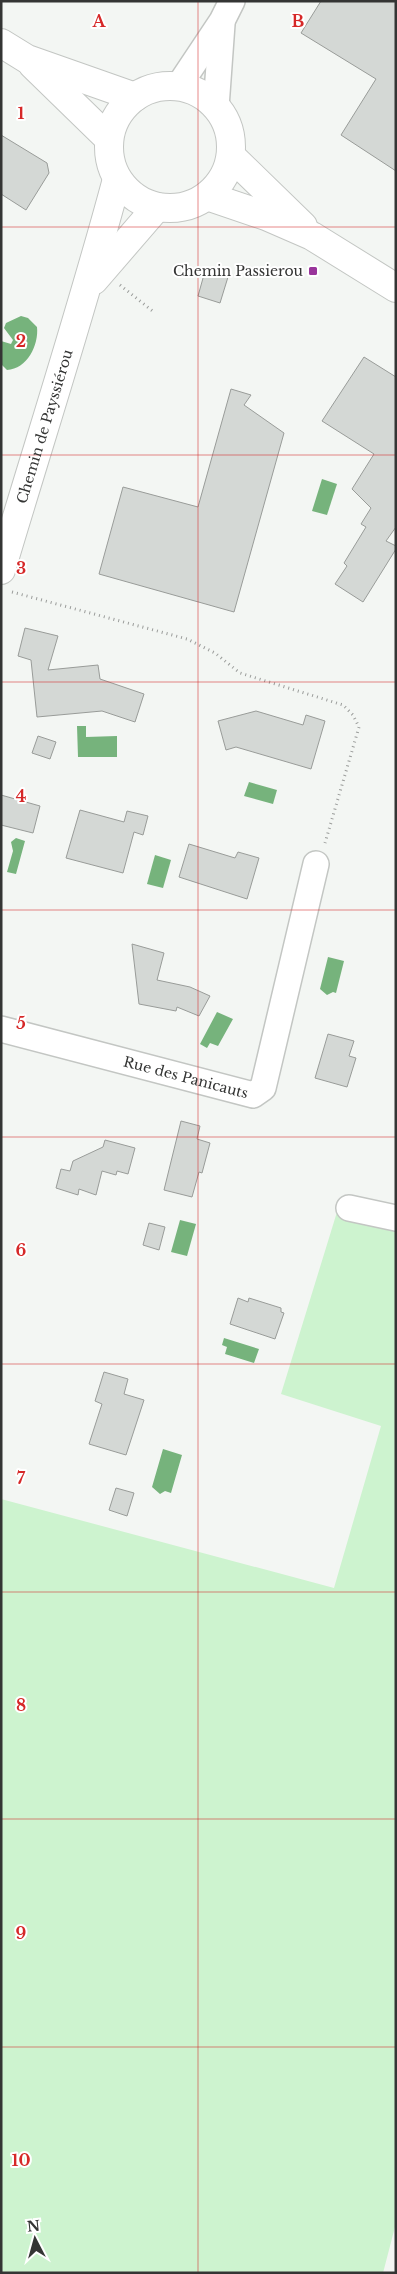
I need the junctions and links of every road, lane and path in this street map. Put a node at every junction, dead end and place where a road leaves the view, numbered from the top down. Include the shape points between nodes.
1 (227, 11) edge
2 (1, 43) edge
3 (27, 59) junction
4 (178, 87) junction
5 (135, 97) junction
6 (216, 107) junction
7 (109, 139) junction
8 (230, 156) junction
9 (117, 179) junction
10 (207, 196) junction
11 (157, 207) junction
12 (312, 236) junction
13 (90, 284) junction
14 (396, 288) edge
15 (6, 581) edge
16 (316, 864) joint
17 (1, 1029) edge
18 (349, 1208) dead end
19 (396, 1218) edge

1 - 4 street
1 - 6 street
2 - 3 main road
3 - 5 main road
3 - 7 main road
4 - 5 main road via 163,87
4 - 6 main road via 192,90
5 - 7 main road via 122,109
6 - 8 main road via 228,130
7 - 9 main road via 111,167
8 - 10 main road via 226,171
8 - 12 main road
9 - 11 main road via 141,202
9 - 13 main road, Chemin de Payssiérou
10 - 11 main road via 192,205
10 - 12 main road
11 - 13 main road, Chemin de Payssiérou
12 - 14 main road
13 - 15 main road, Chemin de Payssiérou via 68,346
15 - 16 path via 188,639 215,653 240,673 343,705 359,727 327,838
16 - 17 street, Rue des Panicauts via 263,1088 253,1095
18 - 19 street

